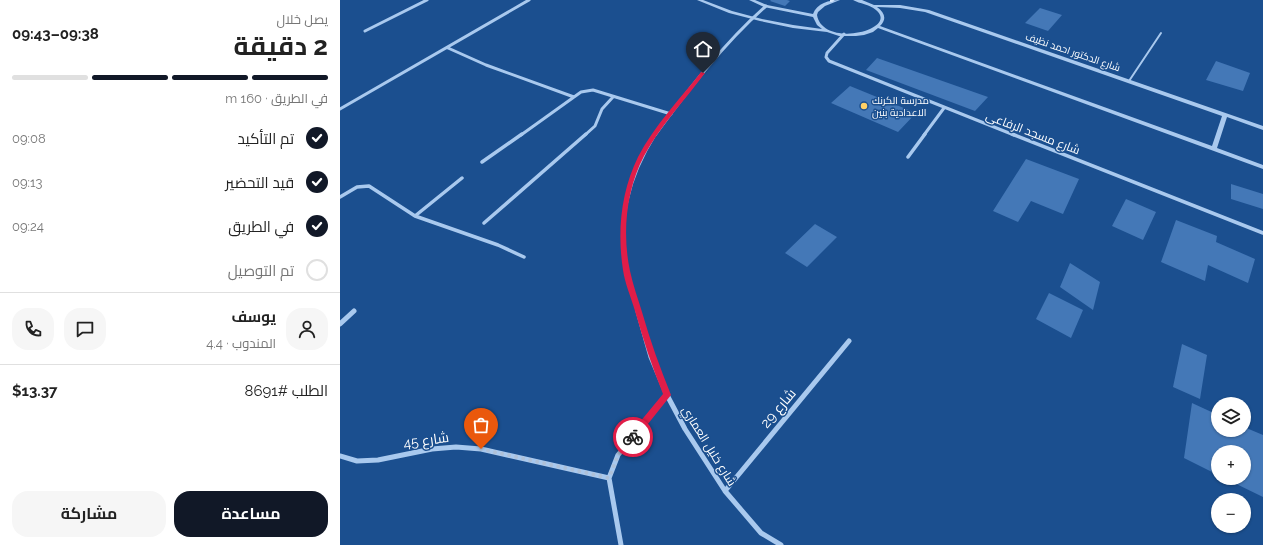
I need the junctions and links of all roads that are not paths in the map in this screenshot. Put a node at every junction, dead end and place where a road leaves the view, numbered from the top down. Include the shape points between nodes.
1 (427, 0) edge
2 (529, 0) edge
3 (699, 0) edge
4 (751, 0) edge
5 (838, 0) edge
6 (855, 0) edge
7 (859, 0) edge
8 (832, 1) edge
9 (766, 6) junction
10 (874, 6) junction
11 (814, 16) junction
12 (751, 19) junction
13 (878, 27) junction
14 (365, 31) dead end
15 (829, 31) junction
16 (844, 34) junction
17 (1161, 34) dead end
18 (448, 48) junction
19 (1129, 81) junction
20 (574, 97) junction
21 (613, 97) junction
22 (944, 108) junction
23 (340, 109) edge
24 (671, 114) junction
25 (1225, 116) junction
26 (1263, 128) edge
27 (1214, 148) junction
28 (908, 157) dead end
29 (482, 162) dead end
30 (1263, 167) edge
31 (462, 178) dead end
32 (340, 198) edge
33 (415, 216) junction
34 (484, 223) dead end
35 (1263, 233) edge
36 (524, 257) dead end
37 (354, 311) dead end
38 (340, 324) edge
39 (849, 341) dead end
40 (667, 395) junction
41 (340, 456) edge
42 (609, 478) junction
43 (725, 491) junction
44 (621, 545) edge
45 (781, 545) edge

1 - 14 street
2 - 18 street
3 - 12 street
4 - 9 street
5 - 8 street
6 - 7 street
7 - 10 street
8 - 11 street via 819,7
9 - 11 street
9 - 12 street, شارع خليل العماري
10 - 13 street via 883,16
10 - 19 street, شارع الدكتور احمد نظيف via 904,6 927,11
11 - 15 street via 816,22
12 - 15 street
12 - 24 street, شارع خليل العماري via 711,63
13 - 16 street via 864,33
13 - 27 street
15 - 16 street
16 - 22 street, شارع مسجد الرفاعى via 827,53 829,61
17 - 19 lane
18 - 20 street via 486,65
18 - 23 street
19 - 25 street, شارع الدكتور احمد نظيف
20 - 21 street via 590,90
20 - 29 street
21 - 24 street
21 - 34 street via 602,109 595,126
22 - 28 street
22 - 35 street, شارع مسجد الرفاعى
24 - 40 street, شارع خليل العماري via 641,157 631,182 624,209 623,239 626,271 651,356
25 - 26 street, شارع الدكتور احمد نظيف
25 - 27 street
27 - 30 street
31 - 33 street
32 - 33 street via 354,187 369,186
33 - 36 street via 498,244
37 - 38 street
39 - 43 street, شارع 29
40 - 42 street via 618,455
40 - 43 street, شارع خليل العماري via 685,429
41 - 42 street, شارع 45 via 357,461 378,460 432,449 481,449
42 - 44 street
43 - 45 street, شارع خليل العماري via 761,533

